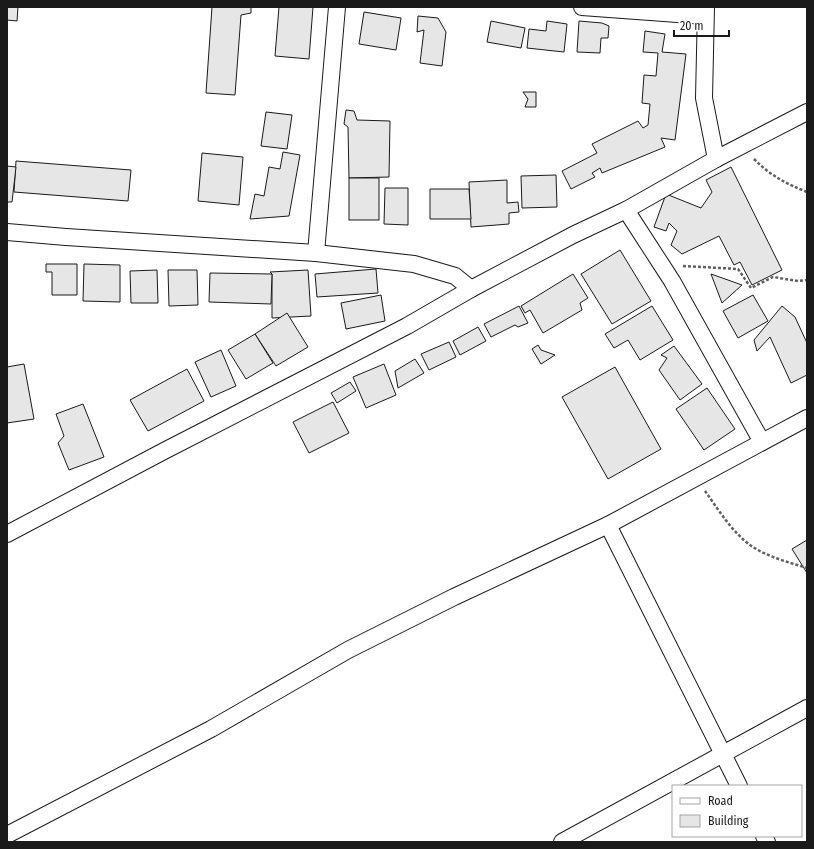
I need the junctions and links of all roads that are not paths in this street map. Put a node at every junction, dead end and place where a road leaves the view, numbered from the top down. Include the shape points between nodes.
1 (337, 7) edge
2 (582, 7) edge
3 (632, 9) edge
4 (706, 12) edge
5 (807, 112) edge
6 (716, 159) junction
7 (626, 210) junction
8 (7, 232) edge
9 (316, 253) junction
10 (471, 289) junction
11 (804, 422) edge
12 (762, 442) junction
13 (608, 525) junction
14 (7, 534) edge
15 (807, 708) edge
16 (723, 755) junction
17 (738, 785) edge
18 (7, 836) edge
19 (562, 842) edge

1 - 9 street
2 - 3 street
3 - 4 street
4 - 6 street via 704,98
5 - 6 street
6 - 7 street
7 - 10 street
7 - 12 street via 662,265
8 - 9 street
9 - 10 street via 414,264 455,276
10 - 14 street via 407,326
11 - 12 street
12 - 13 street
13 - 16 street
13 - 18 street via 348,650 211,729
15 - 16 street
16 - 17 street
16 - 19 street

